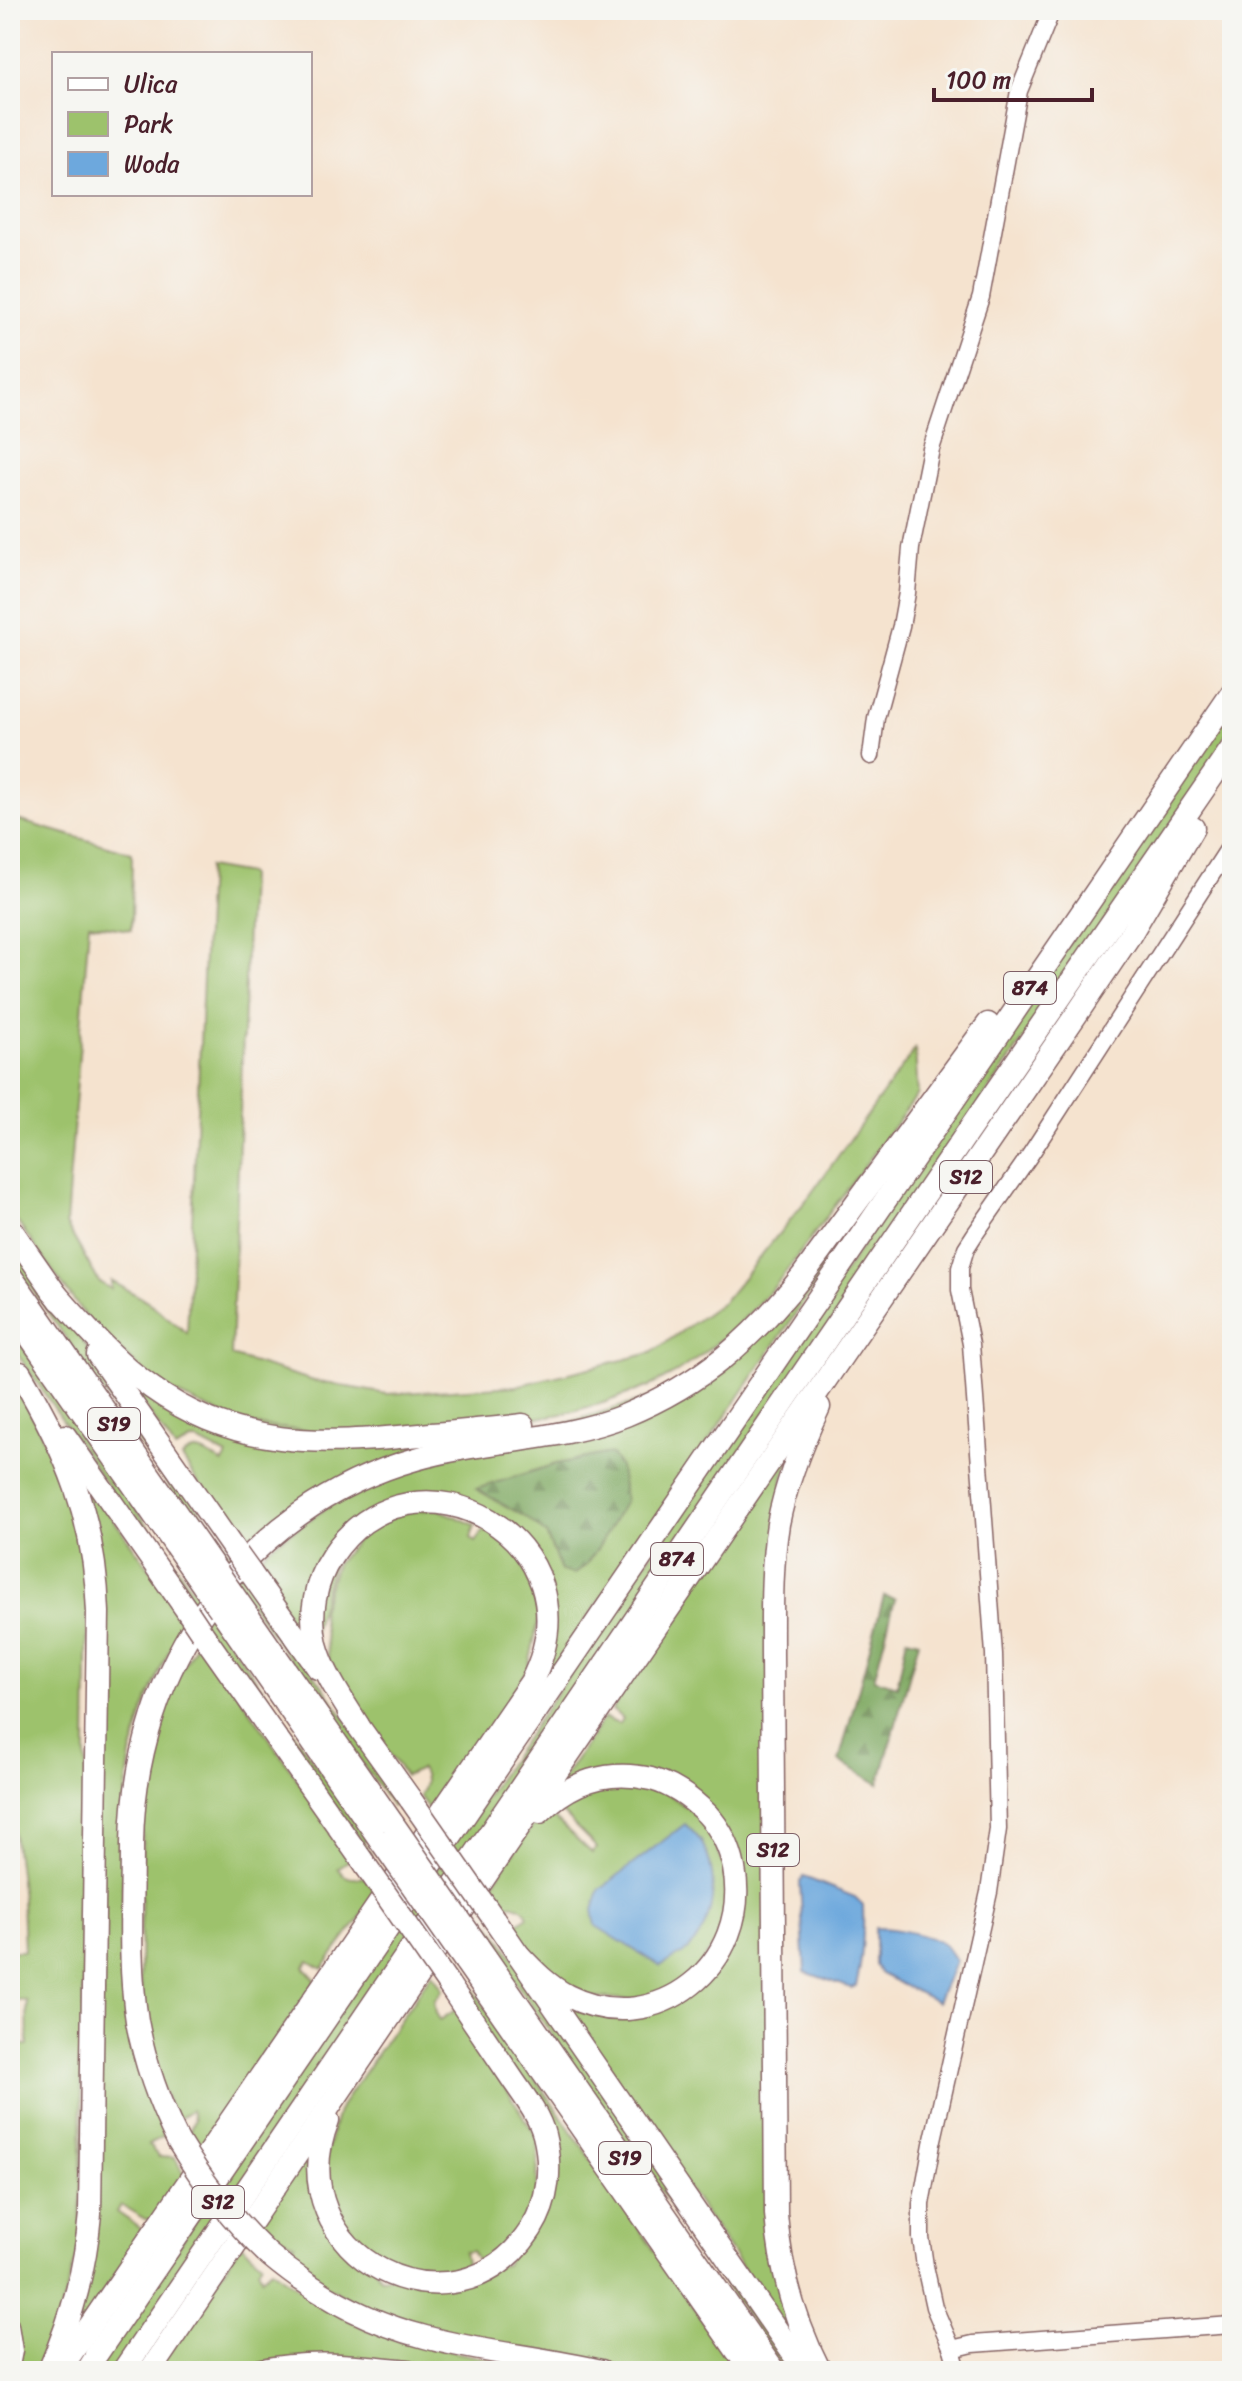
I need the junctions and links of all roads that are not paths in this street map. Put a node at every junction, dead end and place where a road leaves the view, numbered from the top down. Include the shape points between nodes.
1 (1052, 10) edge
2 (1232, 693) edge
3 (1232, 748) edge
4 (871, 756) dead end
5 (1232, 762) edge
6 (1232, 843) edge
7 (1110, 871) junction
8 (10, 1228) edge
9 (10, 1275) edge
10 (52, 1290) junction
11 (10, 1308) edge
12 (855, 1338) junction
13 (15, 1366) edge
14 (710, 1369) junction
15 (211, 1581) junction
16 (358, 1725) junction
17 (503, 1850) junction
18 (471, 1953) junction
19 (517, 1953) junction
20 (352, 2072) junction
21 (10, 2325) edge
22 (1232, 2325) edge
23 (952, 2349) junction
24 (91, 2363) edge
25 (10, 2371) edge
26 (49, 2371) edge
27 (59, 2371) edge
28 (123, 2371) edge
29 (150, 2371) edge
30 (257, 2371) edge
31 (408, 2371) edge
32 (601, 2371) edge
33 (751, 2371) edge
34 (774, 2371) edge
35 (805, 2371) edge
36 (820, 2371) edge
37 (958, 2371) edge

1 - 4 street via 1019,91 981,297 931,449 901,626
2 - 7 highway
3 - 28 highway, 874
5 - 12 highway, S12 via 1130,935
6 - 23 street via 966,1248 960,1268 971,1344 993,1639 998,1829 921,2204 925,2266 934,2307
7 - 14 highway via 1077,903 795,1286 746,1340
7 - 24 highway, 874
8 - 10 highway
9 - 15 highway, S19
10 - 14 highway via 113,1356 167,1398 226,1425 293,1440 351,1442 573,1419
10 - 16 highway
11 - 15 highway, S19
12 - 17 highway
12 - 36 highway, S12 via 796,1457 778,1527 773,1577 776,2214 790,2295
13 - 20 highway, bridge via 532,2108 544,2134 547,2185 534,2225 505,2259 459,2281 417,2281 375,2266 342,2238 320,2196 317,2161 326,2124
13 - 26 highway via 57,1438 79,1494 93,1553 98,1612 89,2223 77,2296
14 - 32 highway, S12, bridge via 650,1404 600,1424 419,1458 341,1489 299,1515 253,1553 190,1631 149,1722 136,1781 132,1969 137,2021 154,2085 178,2141 221,2206 268,2254 354,2311 452,2343
15 - 18 highway, S19, bridge
16 - 19 highway, bridge
16 - 27 highway via 315,1640 315,1601 330,1558 366,1522 405,1505 459,1507 496,1523 527,1553 546,1599 547,1638 531,1682
17 - 19 highway via 572,1786 630,1775 692,1799 713,1820 728,1847 736,1881 732,1927 713,1962 665,2001 629,2009 591,2005 554,1988
17 - 20 highway
18 - 33 highway, S19
18 - 34 highway, S19
19 - 35 highway
20 - 29 highway
21 - 25 street
22 - 23 street
23 - 37 street
30 - 31 highway via 316,2363

